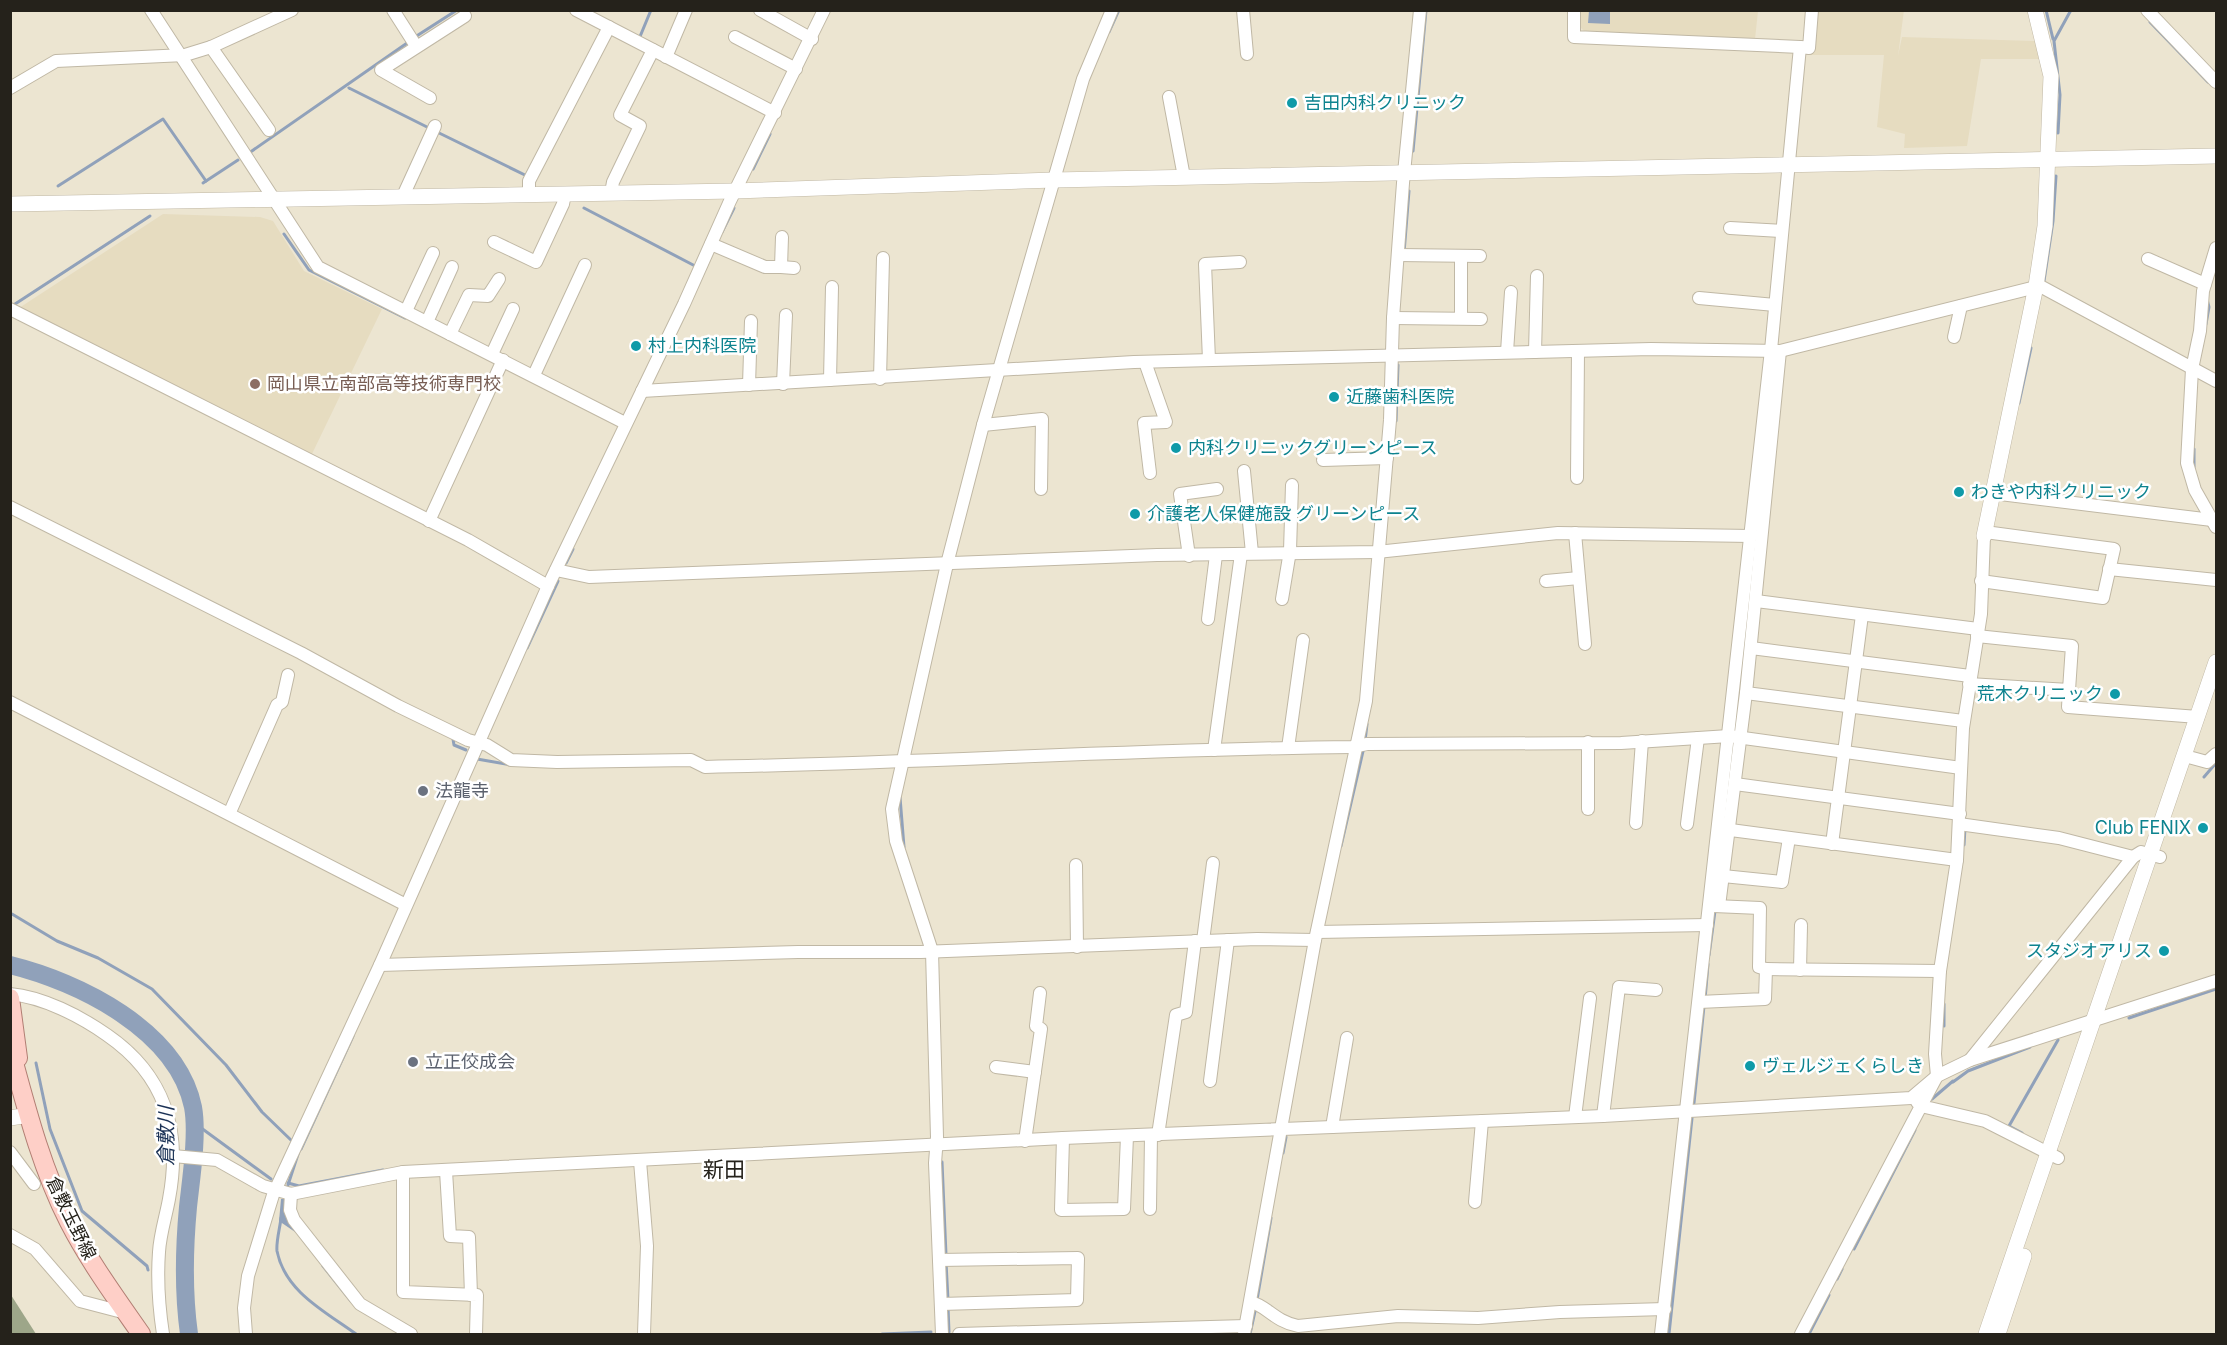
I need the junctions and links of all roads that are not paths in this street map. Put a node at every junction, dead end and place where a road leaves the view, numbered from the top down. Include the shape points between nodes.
1 (151, 10) edge
2 (292, 10) edge
3 (393, 10) edge
4 (576, 10) edge
5 (686, 10) edge
6 (760, 10) edge
7 (824, 10) edge
8 (1112, 10) edge
9 (1244, 10) edge
10 (1420, 10) edge
11 (1574, 10) edge
12 (1812, 10) edge
13 (2035, 10) edge
14 (2147, 10) edge
15 (465, 16) dead end
16 (609, 27) junction
17 (735, 37) dead end
18 (812, 39) junction
19 (211, 46) junction
20 (416, 46) junction
21 (1797, 47) junction
22 (653, 50) junction
23 (1247, 54) dead end
24 (180, 56) junction
25 (666, 57) junction
26 (796, 69) junction
27 (2217, 82) edge
28 (11, 88) edge
29 (1169, 97) dead end
30 (430, 98) dead end
31 (775, 113) junction
32 (435, 126) dead end
33 (269, 130) dead end
34 (2217, 156) edge
35 (2049, 160) junction
36 (1789, 165) junction
37 (1404, 173) junction
38 (1184, 177) junction
39 (1054, 180) junction
40 (735, 191) junction
41 (611, 192) junction
42 (529, 194) junction
43 (565, 194) junction
44 (403, 196) junction
45 (272, 199) junction
46 (10, 204) edge
47 (1730, 228) dead end
48 (1782, 231) junction
49 (782, 237) dead end
50 (494, 242) dead end
51 (711, 244) junction
52 (2217, 248) edge
53 (433, 253) dead end
54 (1402, 255) junction
55 (1461, 256) junction
56 (1480, 256) dead end
57 (883, 258) dead end
58 (2148, 259) dead end
59 (1240, 262) dead end
60 (585, 265) dead end
61 (452, 267) dead end
62 (1537, 276) dead end
63 (499, 279) dead end
64 (2205, 284) junction
65 (2036, 286) junction
66 (832, 287) dead end
67 (1511, 292) dead end
68 (1699, 298) dead end
69 (1775, 305) junction
70 (1961, 306) junction
71 (513, 309) dead end
72 (11, 310) edge
73 (406, 311) junction
74 (786, 315) dead end
75 (1397, 318) junction
76 (1461, 318) junction
77 (1481, 319) dead end
78 (751, 321) dead end
79 (427, 322) junction
80 (450, 333) junction
81 (1954, 337) dead end
82 (1578, 351) junction
83 (1776, 351) junction
84 (1507, 352) junction
85 (1535, 352) junction
86 (1392, 355) junction
87 (1209, 360) junction
88 (499, 361) junction
89 (1145, 362) junction
90 (1003, 370) junction
91 (2195, 371) junction
92 (534, 375) junction
93 (880, 379) junction
94 (830, 380) junction
95 (2217, 381) edge
96 (783, 384) junction
97 (749, 385) junction
98 (642, 391) junction
99 (625, 423) junction
100 (987, 426) junction
101 (1387, 458) junction
102 (1323, 460) dead end
103 (1244, 471) dead end
104 (1150, 473) dead end
105 (1577, 478) dead end
106 (1292, 484) dead end
107 (1041, 489) dead end
108 (1217, 489) dead end
109 (1992, 493) junction
110 (10, 507) edge
111 (429, 521) junction
112 (2214, 524) edge
113 (1575, 533) junction
114 (1985, 534) junction
115 (1751, 536) junction
116 (1290, 551) junction
117 (1381, 551) junction
118 (1246, 553) junction
119 (1216, 555) junction
120 (1189, 556) junction
121 (951, 564) junction
122 (2109, 569) junction
123 (556, 570) junction
124 (1579, 578) junction
125 (2217, 580) edge
126 (1546, 581) dead end
127 (1981, 581) junction
128 (548, 586) junction
129 (1282, 599) dead end
130 (1756, 601) junction
131 (1862, 615) junction
132 (1208, 619) dead end
133 (1977, 633) junction
134 (1303, 640) dead end
135 (1585, 644) dead end
136 (1751, 648) junction
137 (1856, 660) junction
138 (2217, 662) edge
139 (288, 675) dead end
140 (1970, 680) junction
141 (2069, 690) junction
142 (2217, 691) edge
143 (1746, 693) junction
144 (10, 702) edge
145 (1850, 706) junction
146 (2198, 717) junction
147 (1963, 721) junction
148 (1735, 737) junction
149 (1698, 738) junction
150 (1642, 741) junction
151 (478, 742) junction
152 (1588, 742) junction
153 (1362, 744) junction
154 (1288, 748) junction
155 (1214, 750) junction
156 (1844, 752) junction
157 (2217, 754) edge
158 (2189, 757) junction
159 (901, 762) junction
160 (1961, 768) junction
161 (1735, 784) junction
162 (1838, 797) junction
163 (1588, 809) dead end
164 (230, 812) junction
165 (1960, 819) junction
166 (1636, 823) dead end
167 (1687, 825) dead end
168 (1724, 829) junction
169 (1789, 838) junction
170 (1832, 844) junction
171 (2156, 856) junction
172 (2133, 857) junction
173 (1957, 860) junction
174 (1213, 863) dead end
175 (1076, 865) dead end
176 (1724, 876) junction
177 (406, 905) junction
178 (1714, 906) junction
179 (1707, 925) junction
180 (1802, 925) dead end
181 (1319, 934) junction
182 (1228, 940) junction
183 (1199, 941) junction
184 (1077, 947) junction
185 (935, 951) junction
186 (383, 966) junction
187 (1766, 969) junction
188 (1800, 970) junction
189 (1940, 971) junction
190 (2217, 981) edge
191 (1656, 990) dead end
192 (1040, 993) dead end
193 (10, 996) edge
194 (1590, 998) dead end
195 (1703, 1003) junction
196 (2101, 1018) junction
197 (1347, 1038) dead end
198 (10, 1048) edge
199 (1970, 1060) junction
200 (996, 1067) dead end
201 (1035, 1072) junction
202 (1937, 1076) junction
203 (1210, 1081) dead end
204 (22, 1092) junction
205 (1911, 1098) junction
206 (1921, 1106) junction
207 (1687, 1111) junction
208 (20, 1116) edge
209 (1603, 1116) junction
210 (1575, 1117) junction
211 (1482, 1121) junction
212 (1332, 1127) junction
213 (1281, 1130) junction
214 (1157, 1132) junction
215 (1127, 1136) junction
216 (1063, 1138) junction
217 (1025, 1141) junction
218 (936, 1146) junction
219 (10, 1152) edge
220 (175, 1155) junction
221 (2053, 1156) junction
222 (640, 1161) junction
223 (446, 1171) junction
224 (404, 1173) junction
225 (34, 1184) dead end
226 (276, 1191) junction
227 (291, 1194) junction
228 (1475, 1202) dead end
229 (1150, 1209) dead end
230 (10, 1235) edge
231 (944, 1260) junction
232 (471, 1295) junction
233 (1254, 1303) junction
234 (945, 1304) junction
235 (1661, 1308) junction
236 (126, 1313) junction
237 (1245, 1330) edge
238 (141, 1335) edge
239 (164, 1335) edge
240 (246, 1335) edge
241 (411, 1335) edge
242 (476, 1335) edge
243 (644, 1335) edge
244 (942, 1335) edge
245 (959, 1335) edge
246 (1661, 1335) edge
247 (1801, 1335) edge
248 (1986, 1335) edge
249 (1998, 1335) edge

1 - 24 street
2 - 19 street
3 - 20 street
4 - 16 street
5 - 25 street
6 - 18 street
7 - 18 street
8 - 39 street via 1083,79
9 - 23 street
10 - 37 street
11 - 21 street via 1574,37
12 - 21 street via 1809,48
13 - 35 street via 2051,76
14 - 27 street
15 - 20 street
16 - 22 street
16 - 42 street via 529,181
17 - 26 street
18 - 26 street
19 - 24 street
19 - 33 street
20 - 30 street via 381,70
21 - 36 street
22 - 25 street
22 - 41 street via 620,115 640,126
24 - 28 street via 60,61
24 - 45 street
25 - 31 street
26 - 31 street
29 - 38 street
31 - 40 street
32 - 44 street
34 - 35 street
35 - 36 street
35 - 65 street
36 - 37 street
36 - 48 street
37 - 38 street
37 - 54 street
38 - 39 street
39 - 40 street
39 - 90 street
40 - 41 street
40 - 51 street
41 - 43 street
42 - 43 street
42 - 44 street
43 - 50 street via 536,262
44 - 45 street
45 - 46 street
45 - 73 street via 318,267
47 - 48 street
48 - 69 street
49 - 51 street via 787,268 765,267
51 - 98 street
52 - 64 street
53 - 73 street
54 - 55 street
54 - 75 street
55 - 56 street
55 - 76 street
57 - 93 street
58 - 64 street
59 - 87 street via 1205,264
60 - 92 street
61 - 79 street
62 - 85 street
63 - 80 street via 488,296 469,294
64 - 91 street
65 - 70 street
65 - 91 street
65 - 109 street
66 - 94 street
67 - 84 street
68 - 69 street
69 - 83 street
70 - 81 street
70 - 83 street
71 - 88 street
72 - 111 street
73 - 79 street
74 - 96 street
75 - 76 street
75 - 86 street
76 - 77 street
78 - 97 street
79 - 80 street
80 - 88 street
82 - 83 street
82 - 85 street
82 - 105 street
83 - 115 street
83 - 130 street
84 - 85 street
84 - 86 street
86 - 87 street
86 - 101 street
87 - 89 street
88 - 92 street
88 - 111 street
89 - 90 street
89 - 104 street via 1166,422 1144,423
90 - 93 street
90 - 100 street
91 - 95 street
91 - 112 street via 2187,463 2195,490
92 - 99 street
93 - 94 street
94 - 96 street
96 - 97 street
97 - 98 street
98 - 99 street
99 - 123 street
100 - 107 street via 1042,418
100 - 121 street
101 - 102 street
101 - 117 street
103 - 118 street
106 - 116 street
108 - 120 street via 1180,494
109 - 112 street
109 - 114 street
110 - 151 street via 398,706
111 - 128 street
113 - 115 street
113 - 117 street
113 - 124 street
114 - 122 street via 2114,549
114 - 127 street
115 - 148 street
116 - 117 street
116 - 118 street
116 - 129 street
117 - 153 street
118 - 119 street
118 - 155 street
119 - 120 street
119 - 132 street
120 - 121 street
121 - 123 street via 589,577
121 - 159 street
122 - 125 street
122 - 127 street via 2103,598
123 - 128 street
124 - 126 street
124 - 135 street
127 - 133 street
128 - 151 street
130 - 131 street
130 - 136 street
131 - 133 street
131 - 137 street
133 - 140 street
133 - 141 street via 2072,646
134 - 154 street
136 - 137 street
136 - 143 street
137 - 140 street
137 - 145 street
138 - 146 street
139 - 164 street via 282,702 277,705
140 - 141 street
140 - 147 street
141 - 146 street via 2068,707
142 - 158 street
143 - 145 street
143 - 148 street
144 - 164 street
145 - 147 street
145 - 156 street
146 - 158 street
147 - 160 street
148 - 149 street
148 - 156 street
148 - 161 street
148 - 168 street
149 - 150 street
149 - 167 street
150 - 152 street
150 - 166 street
151 - 159 street via 511,760 696,764
151 - 177 street
152 - 153 street
152 - 163 street
153 - 154 street
153 - 181 street
154 - 155 street
155 - 159 street
156 - 160 street
156 - 162 street
157 - 158 street via 2207,762
158 - 171 street
159 - 185 street via 893,800 893,824
160 - 165 street
161 - 162 street
161 - 168 street
162 - 165 street
162 - 170 street
164 - 177 street via 251,827
165 - 172 street
165 - 173 street
168 - 169 street
168 - 176 street
168 - 178 street
169 - 170 street
169 - 176 street via 1782,882
170 - 173 street
171 - 172 street via 2141,852
171 - 196 street
172 - 199 street
173 - 189 street
174 - 183 street
175 - 184 street
176 - 178 street
177 - 186 street
178 - 179 street
178 - 187 street via 1760,908 1760,967
179 - 181 street
179 - 195 street
180 - 188 street
181 - 182 street
181 - 213 street
182 - 183 street
182 - 203 street
183 - 184 street
183 - 214 street via 1186,1012 1176,1015
184 - 185 street
185 - 186 street via 775,952
185 - 218 street
186 - 226 street
187 - 188 street
187 - 195 street via 1765,999
188 - 189 street
189 - 202 street
190 - 196 street
191 - 209 street via 1619,987
192 - 201 street via 1036,1026 1041,1029
193 - 204 main road, 倉敷玉野線
193 - 220 street via 32,999 81,1018 135,1058 145,1068 167,1110
194 - 210 street
195 - 207 street
196 - 199 street
196 - 221 street
197 - 212 street
198 - 204 main road, 倉敷玉野線
199 - 202 street
200 - 201 street
201 - 217 street
202 - 205 street
202 - 206 street
204 - 208 main road, 倉敷玉野線
205 - 206 street
205 - 207 street
206 - 221 street via 1985,1121
206 - 247 street
207 - 209 street
207 - 235 street
208 - 236 main road, 倉敷玉野線 via 69,1221
209 - 210 street
210 - 211 street
211 - 212 street
211 - 228 street
212 - 213 street
213 - 214 street
213 - 233 street
214 - 215 street
214 - 229 street
215 - 216 street
215 - 216 street via 1124,1209 1061,1210
216 - 217 street
217 - 218 street
218 - 222 street
218 - 231 street
219 - 225 street
220 - 226 street via 217,1160
220 - 239 street via 159,1252
221 - 248 street
221 - 249 street
222 - 223 street
222 - 243 street via 647,1246
223 - 224 street
223 - 232 street via 450,1236 469,1237
224 - 227 street
224 - 232 street via 403,1292
226 - 227 street
226 - 240 street via 248,1276
227 - 241 street via 291,1216 351,1295 372,1313
230 - 236 street via 35,1249 81,1300
231 - 234 street
231 - 234 street via 1078,1258 1077,1300
232 - 242 street via 477,1295
233 - 235 street via 1283,1323 1298,1326 1398,1316 1478,1318
233 - 237 street
234 - 244 street
235 - 246 street
236 - 238 main road, 倉敷玉野線
237 - 245 street

